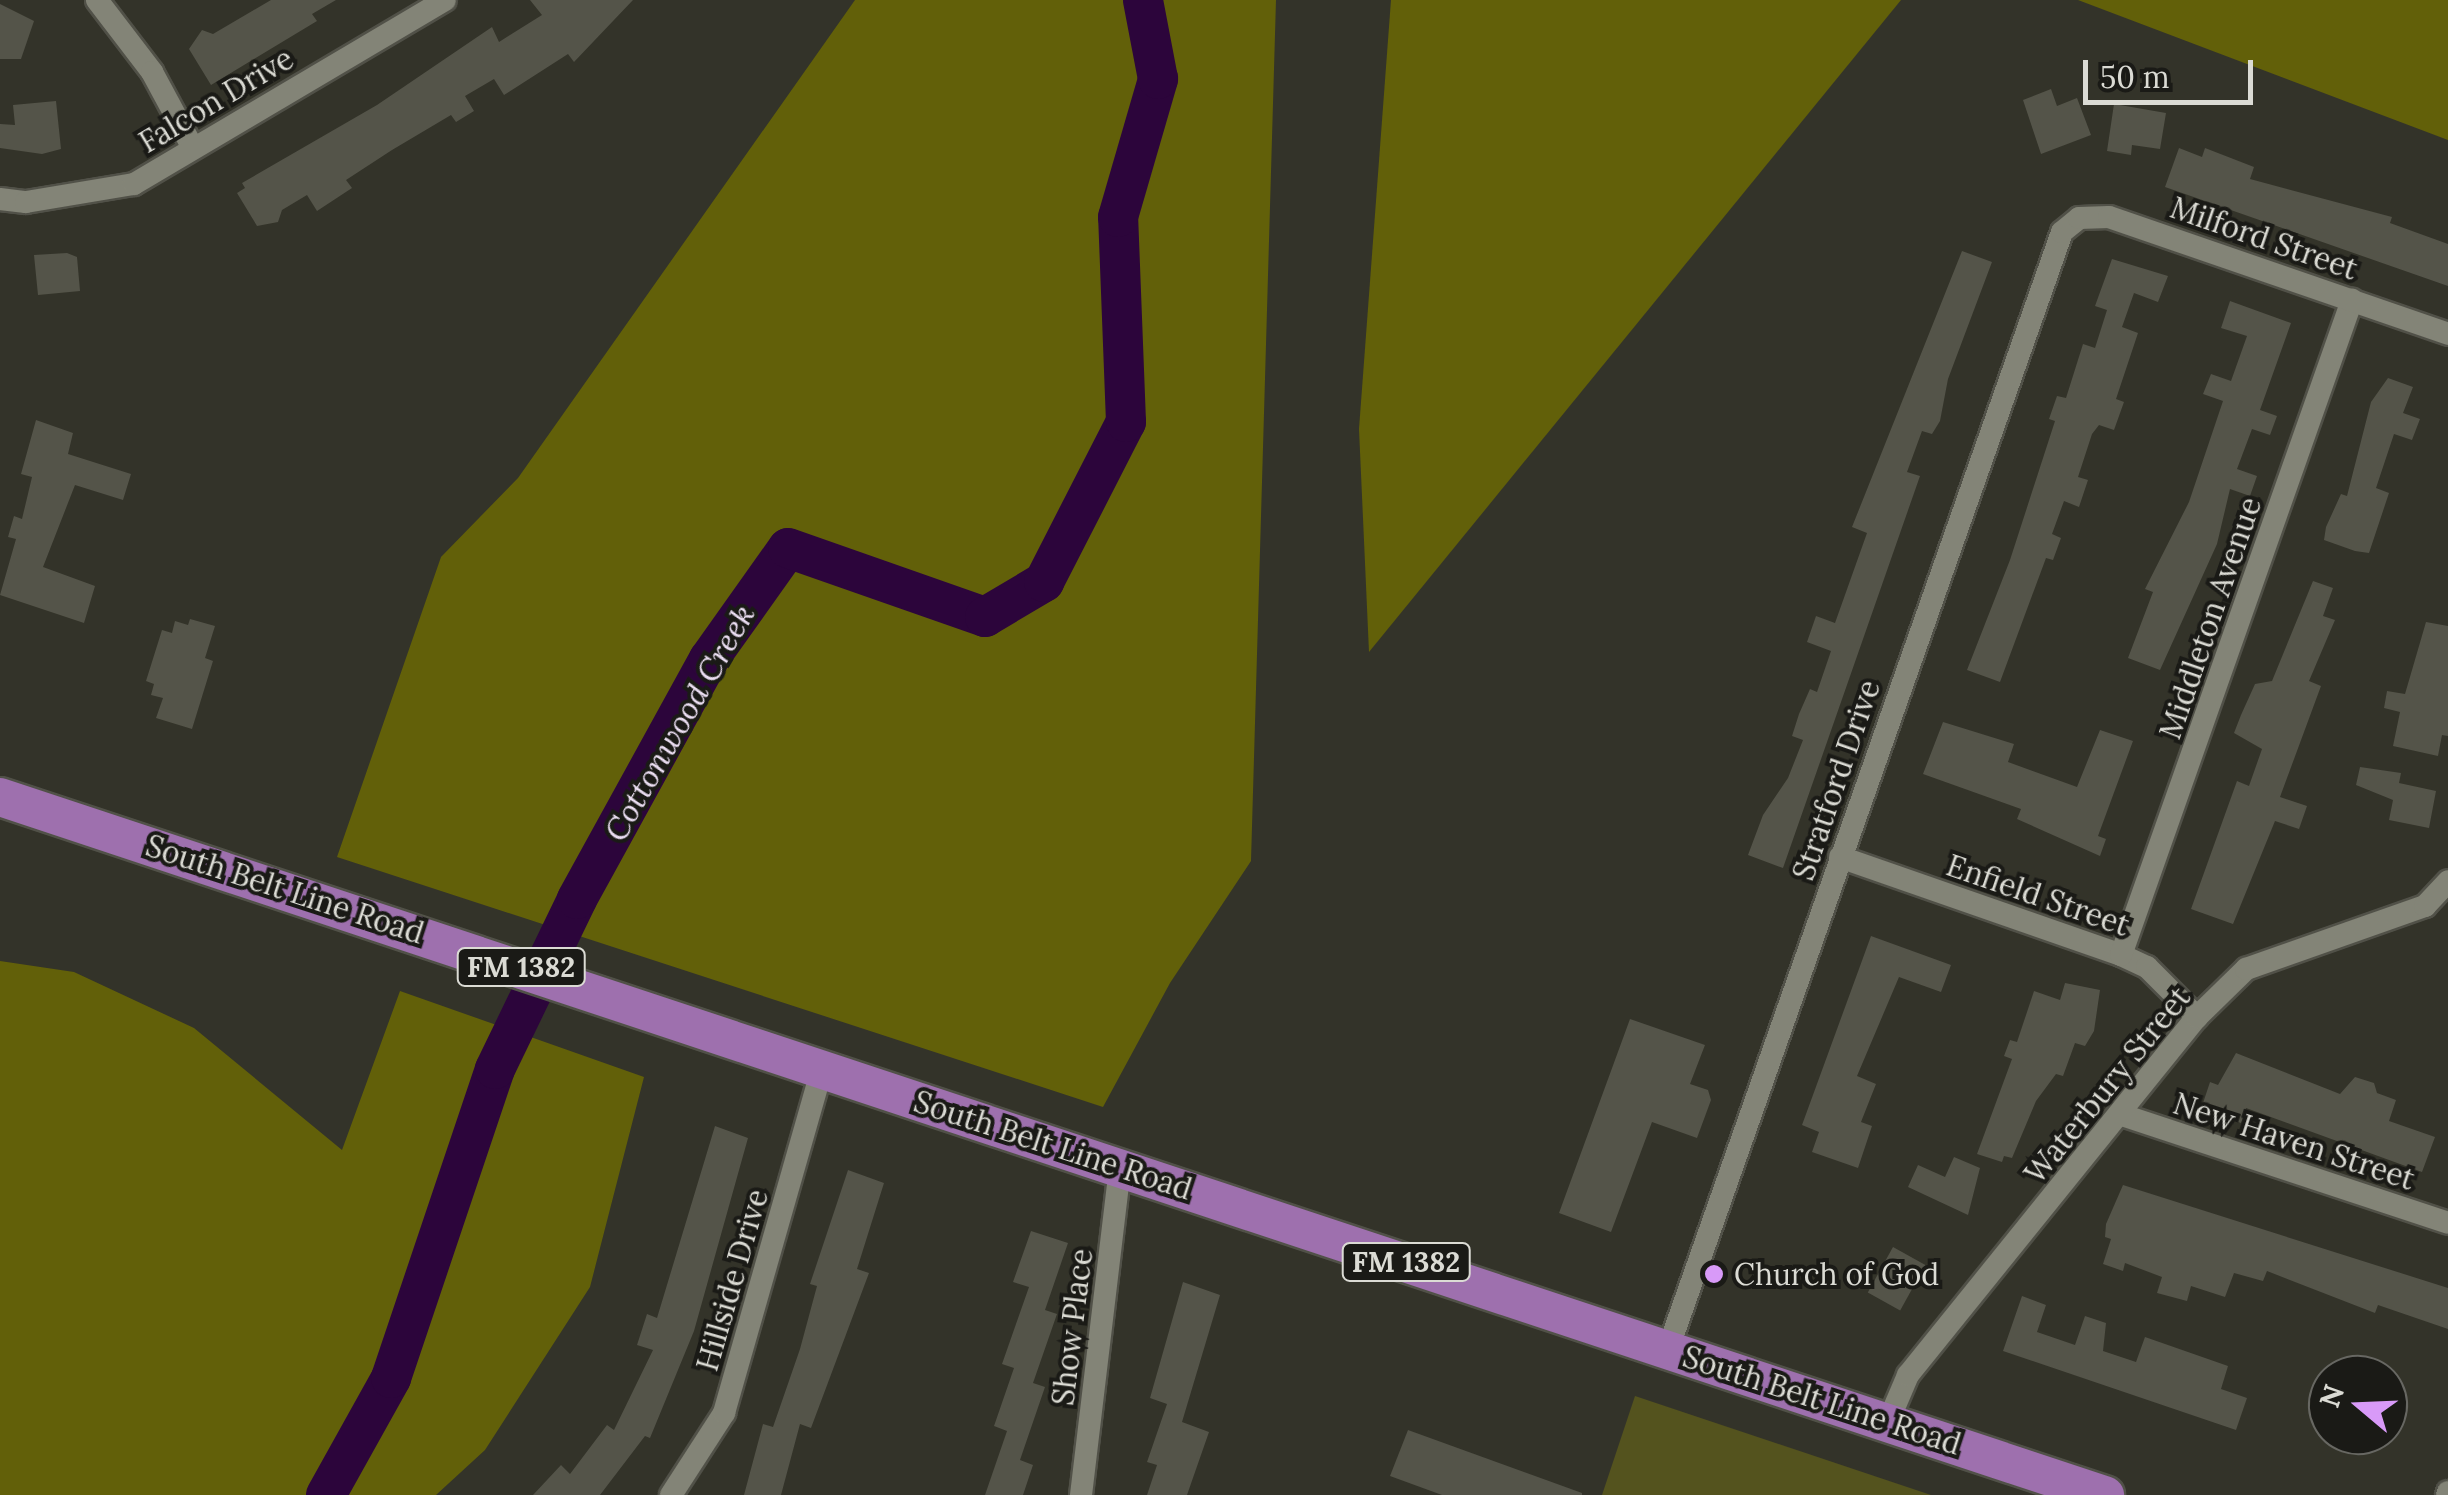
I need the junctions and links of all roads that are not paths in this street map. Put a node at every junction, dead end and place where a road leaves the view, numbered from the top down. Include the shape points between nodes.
1 (97, 0) edge
2 (446, 0) edge
3 (194, 148) junction
4 (0, 199) edge
5 (2062, 232) joint
6 (2352, 300) junction
7 (2448, 334) edge
8 (0, 797) edge
9 (1840, 858) junction
10 (2448, 881) edge
11 (2121, 955) junction
12 (2197, 1017) junction
13 (822, 1069) junction
14 (2122, 1114) junction
15 (1120, 1167) junction
16 (2448, 1223) edge
17 (1668, 1348) junction
18 (1888, 1422) junction
19 (671, 1495) edge
20 (1082, 1495) edge
21 (2106, 1495) edge

1 - 3 street via 152,72
2 - 3 street, Falcon Drive
3 - 4 street, Falcon Drive via 134,184 26,202
5 - 6 street, Milford Street via 2078,218 2109,216
5 - 9 street, Stratford Drive
6 - 7 street, Milford Street
6 - 11 street, Middleton Avenue
8 - 13 main road, South Belt Line Road / FM 1382
9 - 11 street, Enfield Street
9 - 17 street, Stratford Drive
10 - 12 street, Waterbury Street via 2425,906 2246,969
11 - 12 street, Enfield Street via 2147,967
12 - 14 street, Waterbury Street
13 - 15 main road, South Belt Line Road / FM 1382
13 - 19 street, Hillside Drive via 724,1413
14 - 16 street, New Haven Street
14 - 18 street, Waterbury Street via 1908,1375
15 - 17 main road, South Belt Line Road / FM 1382
15 - 20 street, Show Place
17 - 18 main road, South Belt Line Road / FM 1382
18 - 21 main road, South Belt Line Road / FM 1382

